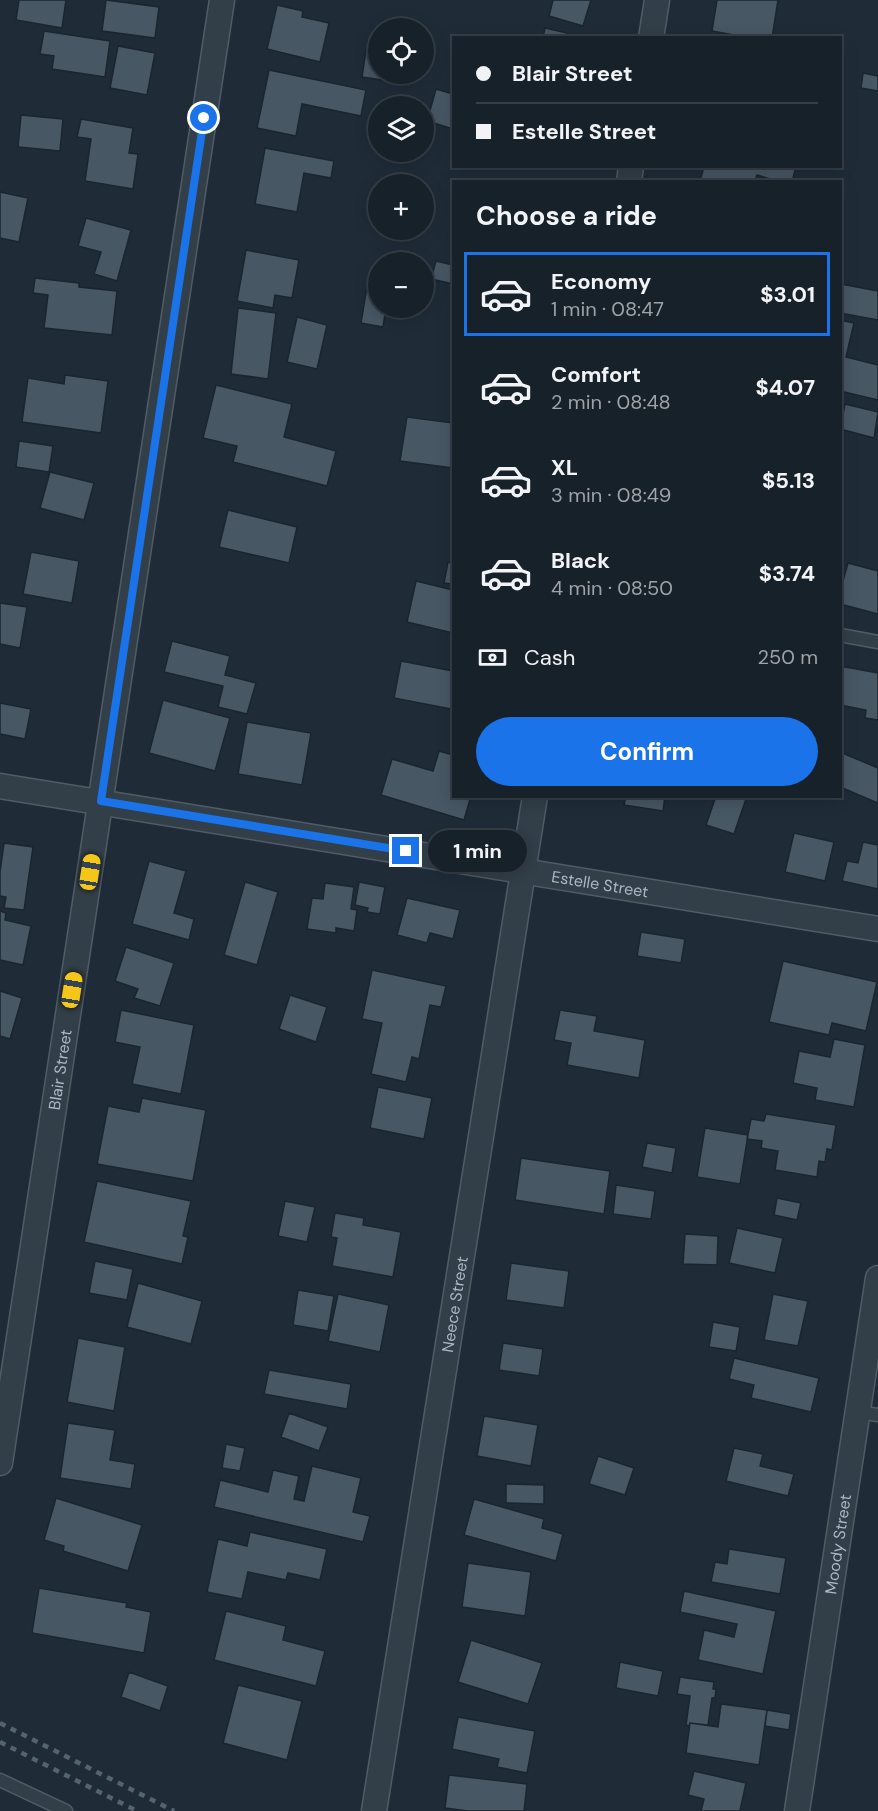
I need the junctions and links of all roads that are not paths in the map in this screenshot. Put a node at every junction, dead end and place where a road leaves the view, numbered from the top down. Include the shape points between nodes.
1 (222, 0) edge
2 (657, 0) edge
3 (651, 36) edge
4 (842, 636) edge
5 (878, 642) edge
6 (0, 786) edge
7 (535, 798) edge
8 (101, 801) junction
9 (524, 870) junction
10 (878, 929) edge
11 (878, 1278) edge
12 (868, 1413) edge
13 (0, 1463) edge
14 (0, 1780) edge
15 (66, 1811) edge
16 (374, 1811) edge
17 (797, 1811) edge

1 - 8 street, Blair Street
2 - 3 street
4 - 5 lane
6 - 8 street, Estelle Street
7 - 9 street, Neece Street
8 - 9 street, Estelle Street
8 - 13 street, Blair Street
9 - 10 street, Estelle Street
9 - 16 street, Neece Street
11 - 12 street, Moody Street
12 - 17 street, Moody Street
14 - 15 lane

